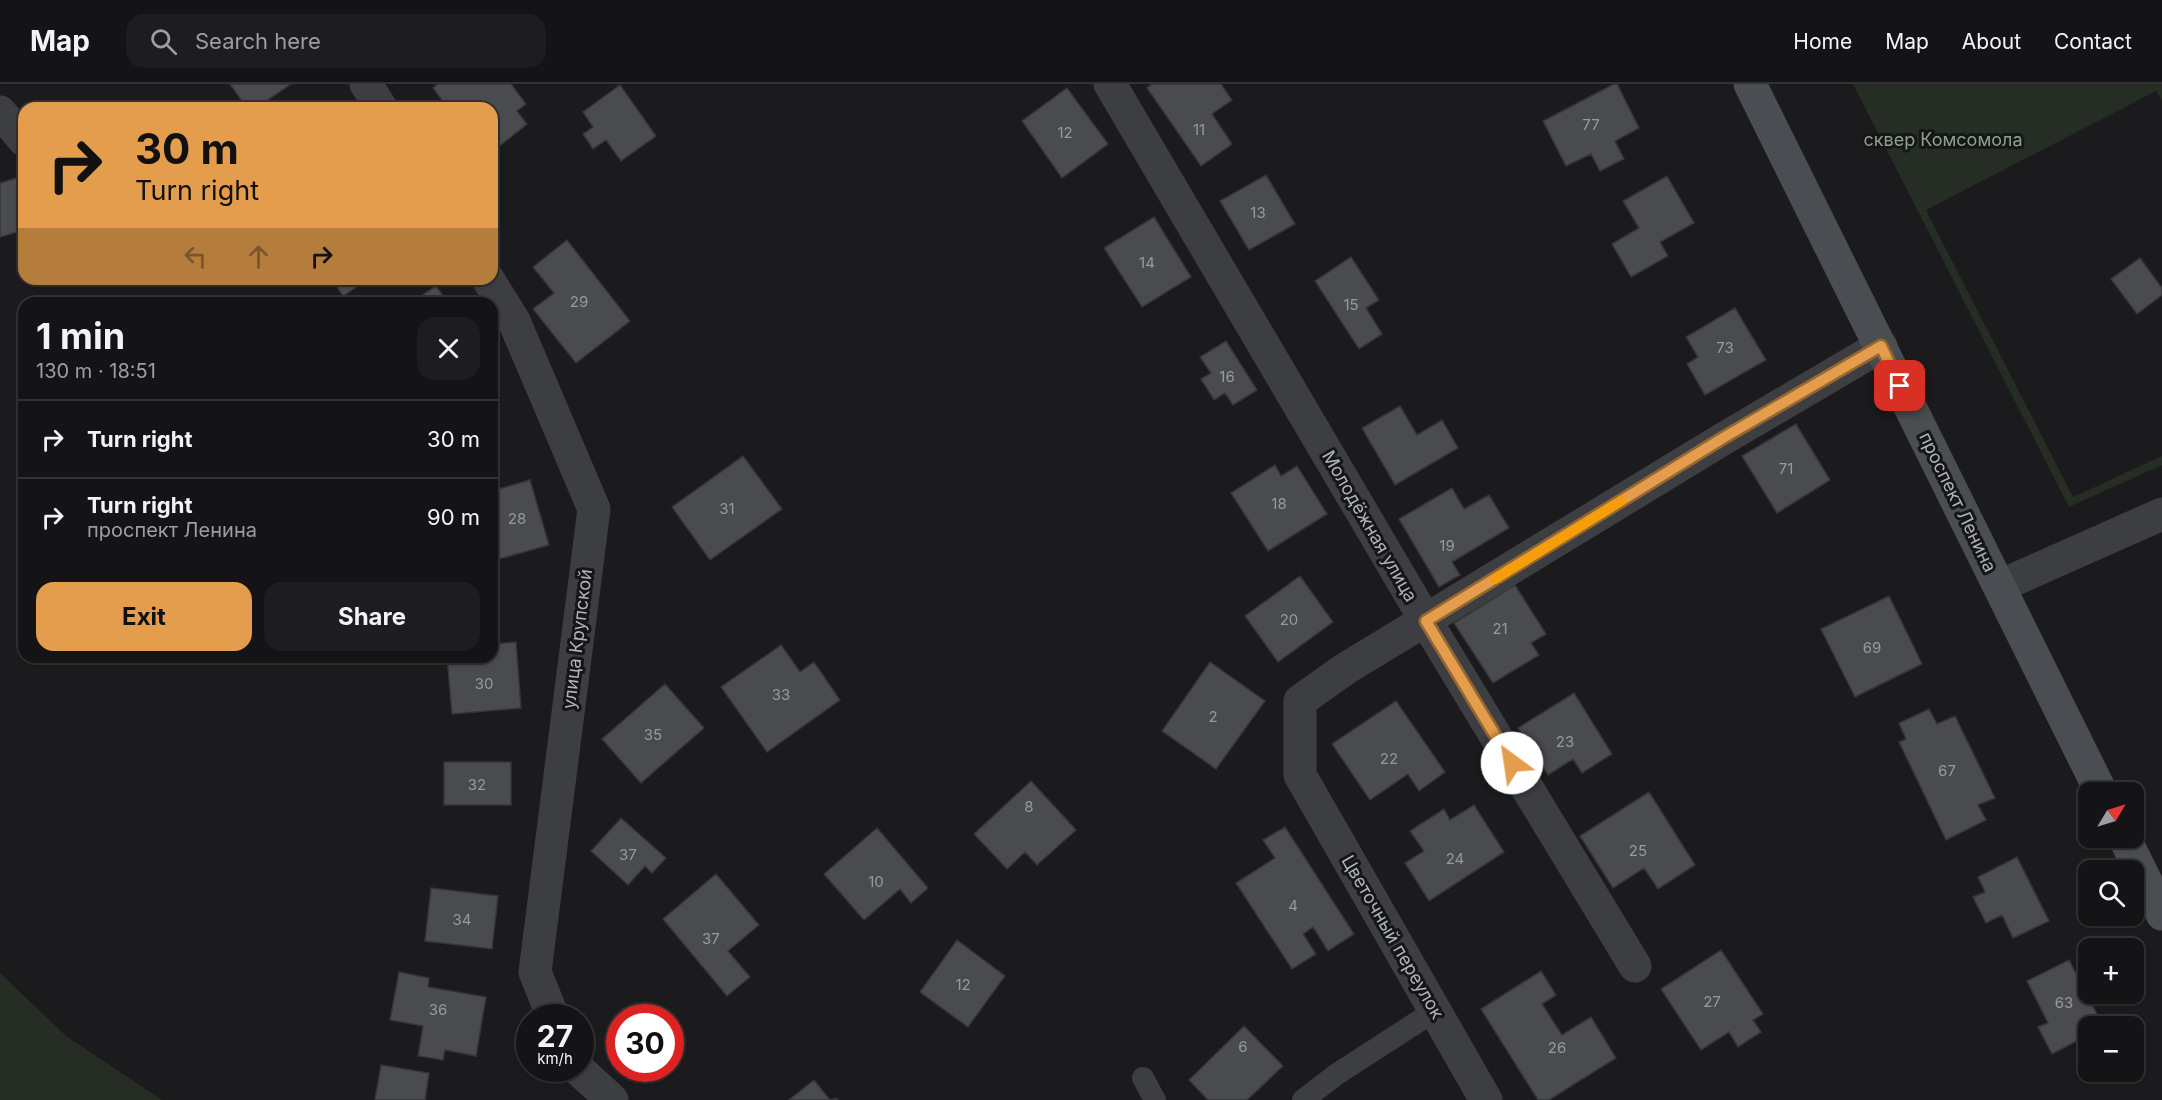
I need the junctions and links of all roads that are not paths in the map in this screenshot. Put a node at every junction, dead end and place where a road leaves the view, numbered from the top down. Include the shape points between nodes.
1 (366, 84) edge
2 (1110, 84) edge
3 (1750, 84) edge
4 (377, 102) edge
5 (0, 112) edge
6 (18, 133) edge
7 (492, 285) edge
8 (1881, 346) junction
9 (2162, 514) edge
10 (2000, 586) junction
11 (1426, 621) junction
12 (2097, 782) edge
13 (2129, 848) edge
14 (2162, 914) edge
15 (1635, 966) dead end
16 (548, 1004) edge
17 (1436, 1010) junction
18 (1143, 1078) dead end
19 (592, 1082) edge
20 (612, 1100) edge
21 (1155, 1100) edge
22 (1303, 1100) edge
23 (1486, 1100) edge

1 - 4 street
2 - 11 street, Молодёжная улица
3 - 8 main road, проспект Ленина
5 - 6 street
7 - 16 street, улица Крупской via 514,321 594,509 535,972
8 - 10 main road, проспект Ленина
8 - 11 street
9 - 10 street
10 - 12 main road, проспект Ленина
11 - 15 street, Молодёжная улица
11 - 17 street, Цветочный переулок via 1300,701 1300,775
13 - 14 main road
17 - 22 lane
17 - 23 street, Цветочный переулок
18 - 21 lane
19 - 20 street

